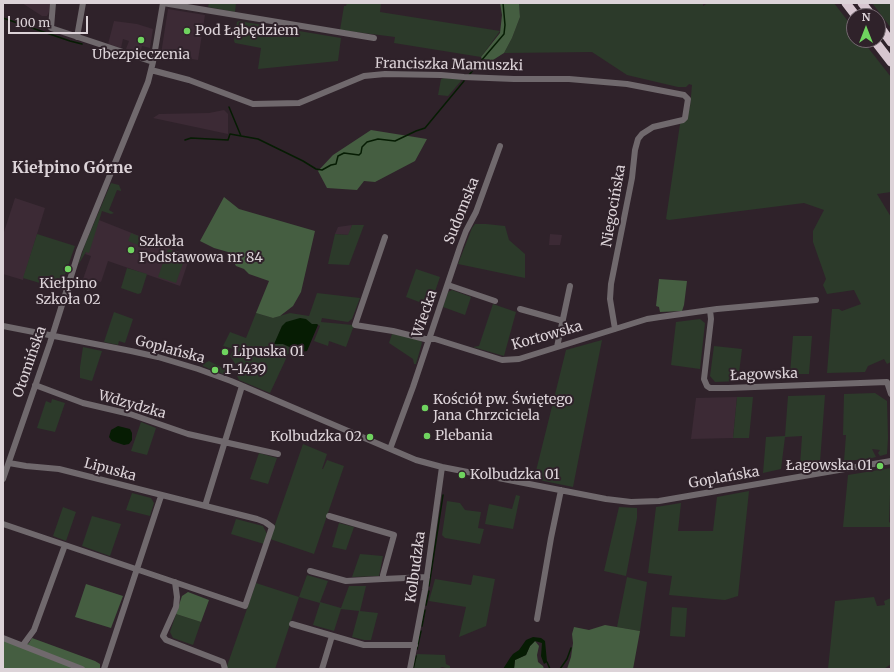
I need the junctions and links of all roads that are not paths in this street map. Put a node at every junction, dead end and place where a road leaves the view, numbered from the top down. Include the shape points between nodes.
1 (54, 3) edge
2 (84, 3) edge
3 (163, 3) edge
4 (77, 37) junction
5 (374, 38) dead end
6 (880, 48) edge
7 (153, 62) junction
8 (891, 62) edge
9 (151, 70) junction
10 (685, 118) joint
11 (500, 146) dead end
12 (385, 236) dead end
13 (448, 285) junction
14 (570, 286) dead end
15 (816, 300) dead end
16 (495, 301) dead end
17 (520, 309) dead end
18 (710, 310) junction
19 (562, 321) junction
20 (3, 326) edge
21 (615, 329) junction
22 (52, 335) junction
23 (429, 339) junction
24 (557, 347) junction
25 (34, 385) junction
26 (242, 386) junction
27 (891, 394) edge
28 (226, 442) junction
29 (390, 449) junction
30 (278, 454) dead end
31 (891, 461) edge
32 (9, 463) junction
33 (442, 467) junction
34 (5, 469) edge
35 (3, 479) edge
36 (561, 490) junction
37 (161, 496) junction
38 (205, 506) junction
39 (329, 516) dead end
40 (3, 524) edge
41 (64, 545) junction
42 (137, 569) junction
43 (310, 571) dead end
44 (427, 577) junction
45 (383, 579) junction
46 (175, 582) junction
47 (537, 619) dead end
48 (292, 624) dead end
49 (332, 636) junction
50 (3, 638) edge
51 (23, 645) junction
52 (414, 645) junction
53 (82, 669) edge
54 (104, 669) edge
55 (225, 669) edge
56 (322, 669) edge
57 (410, 669) edge

1 - 4 street via 51,28
2 - 4 street
3 - 5 street
3 - 7 street, Otomińska
4 - 7 street
6 - 8 highway
7 - 9 street, Otomińska
9 - 10 street, Franciszka Mamuszki via 189,80 253,104 299,103 374,74 569,79 622,84 684,95 688,99
9 - 22 street, Otomińska via 143,96 79,251
10 - 21 street, Niegocińska via 653,127 638,139 611,284 610,299
11 - 13 street, Sudomska via 476,212 464,236
12 - 23 street, Kortowska via 355,324
13 - 16 street, Wiecka
13 - 23 street, Wiecka
14 - 19 street
15 - 18 street, Kortowska
17 - 19 street
18 - 21 street, Kortowska via 660,317
18 - 27 street, Łagowska via 704,379 710,388 887,382
19 - 24 street
20 - 22 street, Goplańska
21 - 24 street, Kortowska
22 - 25 street, Otomińska
22 - 26 street, Goplańska via 158,357 214,374
23 - 24 street, Kortowska via 502,360 519,359
23 - 29 street, Wiecka
25 - 28 street, Wdzydzka via 83,403 130,414 188,434
25 - 32 street, Otomińska
26 - 28 street
26 - 29 street, Goplańska
28 - 30 street, Wdzydzka
28 - 38 street
29 - 33 street, Goplańska
31 - 36 street, Goplańska via 650,502 619,501
32 - 34 street, Otomińska
32 - 37 street, Lipuska via 59,469
33 - 36 street, Goplańska
33 - 44 street, Kolbudzka
34 - 35 street, Otomińska
36 - 47 street
37 - 38 street, Lipuska
37 - 42 street
38 - 46 street, Lipuska via 265,522 272,527 245,606
39 - 45 street via 394,535
40 - 41 street
41 - 42 street
41 - 51 street via 34,630
42 - 46 street
42 - 54 street
43 - 45 street via 346,581
44 - 45 street
44 - 52 street, Kolbudzka
46 - 55 street via 176,607 163,636 166,640 223,662
48 - 49 street
49 - 52 street via 364,645
49 - 56 street
50 - 51 street
51 - 53 street
52 - 57 street, Kolbudzka

